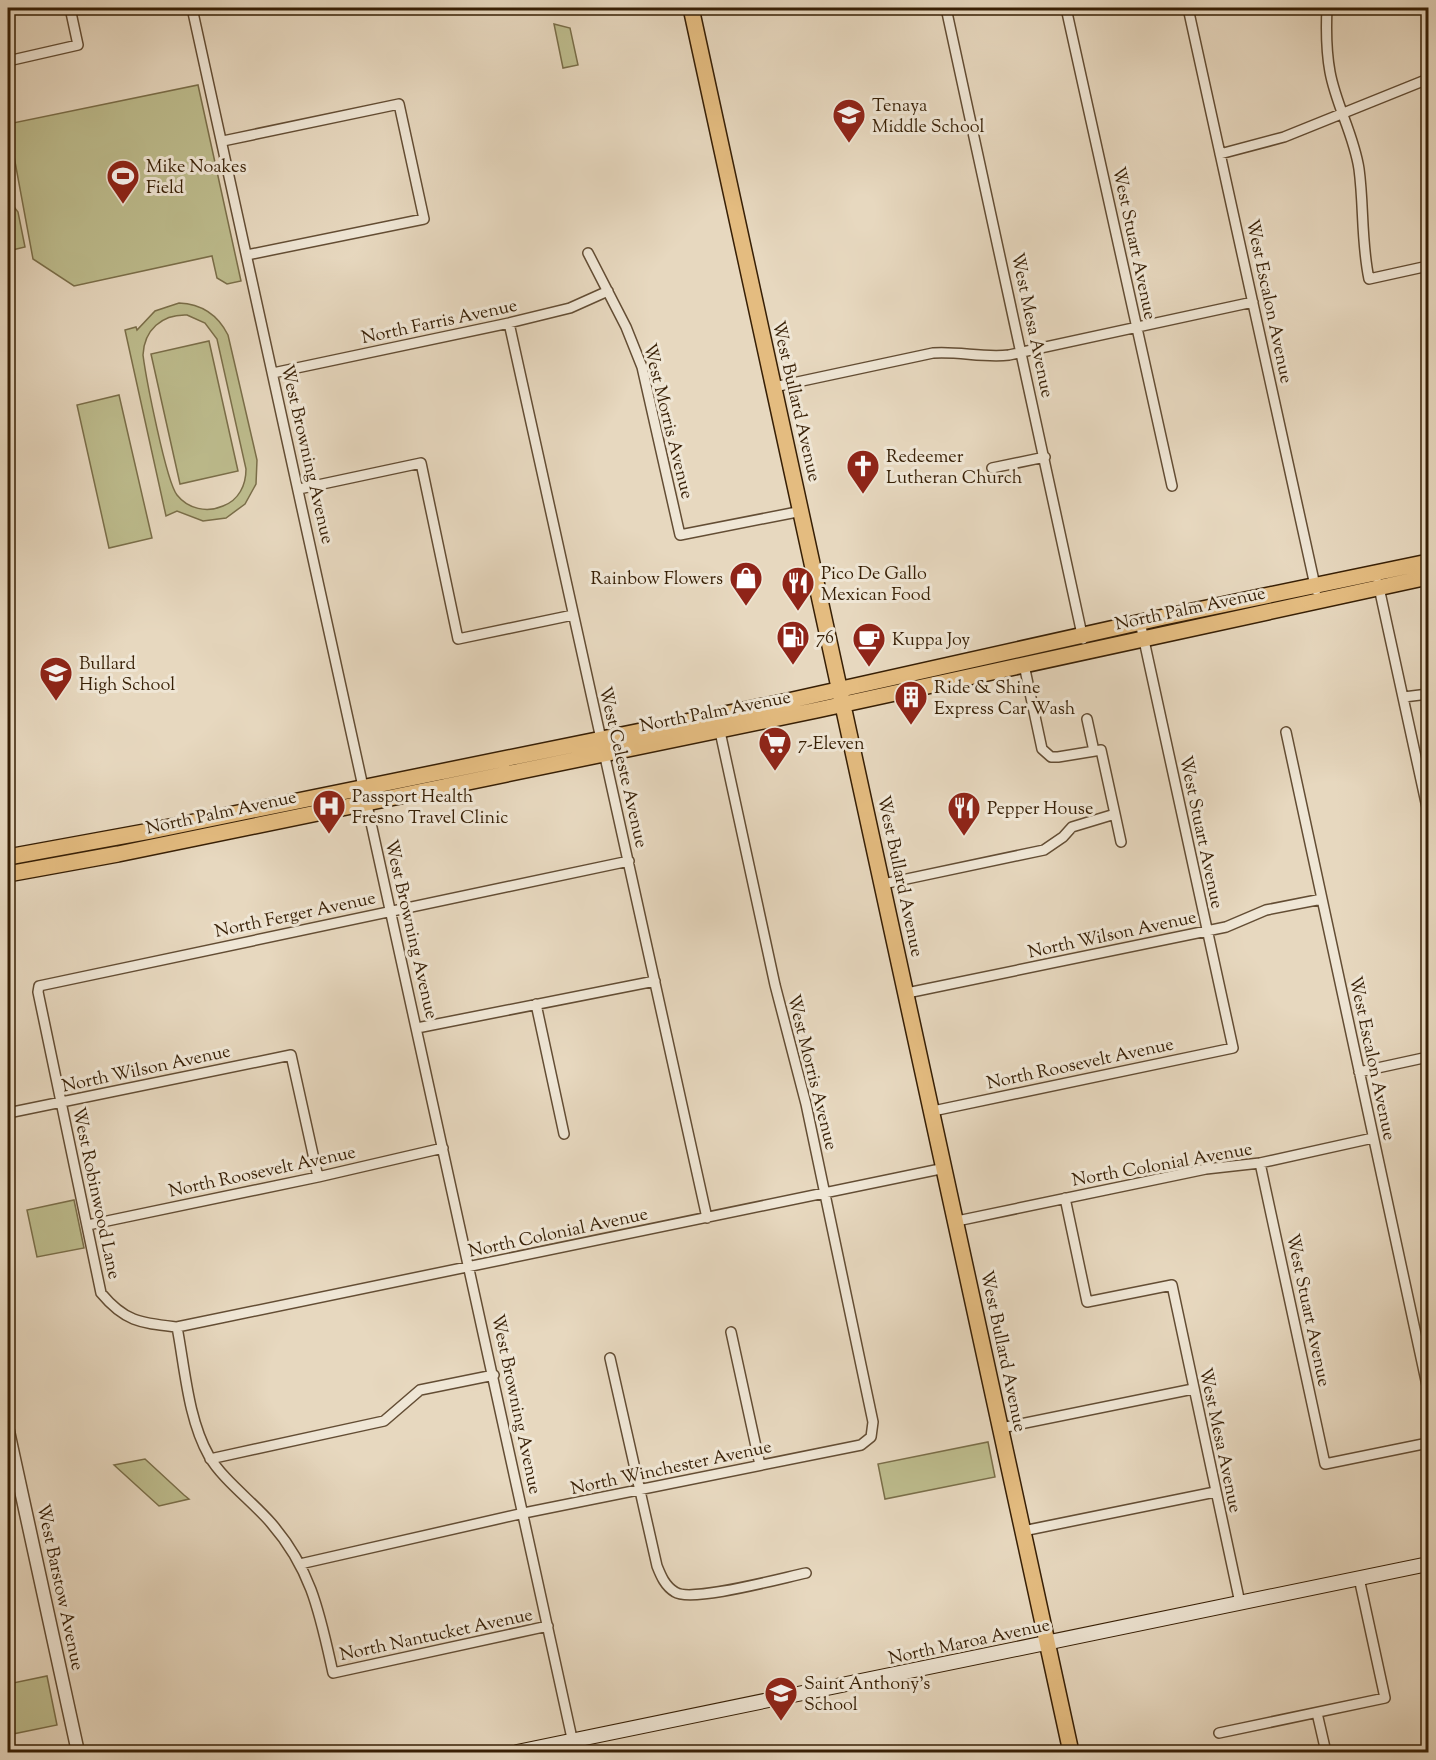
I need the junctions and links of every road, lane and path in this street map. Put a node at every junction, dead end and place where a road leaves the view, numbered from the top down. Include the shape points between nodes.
1 (70, 8) edge
2 (192, 8) edge
3 (691, 8) edge
4 (946, 8) edge
5 (1066, 8) edge
6 (1188, 8) edge
7 (1327, 8) edge
8 (8, 61) edge
9 (1428, 79) edge
10 (1343, 112) junction
11 (223, 141) junction
12 (1220, 154) junction
13 (588, 253) dead end
14 (247, 255) junction
15 (1428, 266) edge
16 (608, 291) junction
17 (1253, 302) junction
18 (509, 323) junction
19 (1137, 327) junction
20 (1022, 352) junction
21 (273, 373) junction
22 (774, 387) junction
23 (1045, 457) junction
24 (992, 468) dead end
25 (1172, 486) dead end
26 (299, 489) junction
27 (802, 511) junction
28 (1428, 562) edge
29 (1428, 577) edge
30 (1378, 580) junction
31 (1317, 593) junction
32 (573, 615) junction
33 (1141, 630) junction
34 (1084, 642) junction
35 (1029, 647) junction
36 (1024, 665) junction
37 (951, 681) junction
38 (1428, 694) edge
39 (843, 697) junction
40 (1404, 697) junction
41 (1087, 719) dead end
42 (718, 722) junction
43 (1286, 732) dead end
44 (603, 746) junction
45 (1094, 751) junction
46 (366, 794) junction
47 (1428, 812) edge
48 (1115, 814) junction
49 (151, 839) junction
50 (1121, 842) dead end
51 (8, 857) edge
52 (629, 861) junction
53 (8, 874) edge
54 (883, 884) junction
55 (1322, 899) junction
56 (390, 911) junction
57 (1207, 931) junction
58 (655, 981) junction
59 (39, 986) joint
60 (907, 993) junction
61 (536, 1004) junction
62 (417, 1028) junction
63 (1233, 1048) joint
64 (1428, 1057) edge
65 (1359, 1072) junction
66 (60, 1102) junction
67 (933, 1111) junction
68 (8, 1113) edge
69 (564, 1134) dead end
70 (1373, 1138) junction
71 (443, 1148) junction
72 (1260, 1163) junction
73 (945, 1168) junction
74 (318, 1177) junction
75 (825, 1193) junction
76 (1065, 1198) junction
77 (707, 1218) junction
78 (957, 1221) junction
79 (88, 1225) junction
80 (469, 1266) junction
81 (177, 1327) junction
82 (731, 1332) dead end
83 (610, 1358) dead end
84 (494, 1375) junction
85 (1193, 1389) junction
86 (1428, 1390) edge
87 (1001, 1428) junction
88 (8, 1431) edge
89 (871, 1437) joint
90 (1428, 1443) edge
91 (210, 1459) junction
92 (760, 1465) junction
93 (640, 1490) junction
94 (1215, 1492) junction
95 (524, 1513) junction
96 (1023, 1531) junction
97 (300, 1564) junction
98 (1428, 1564) edge
99 (806, 1573) dead end
100 (1359, 1578) junction
101 (1240, 1603) junction
102 (548, 1626) junction
103 (1048, 1643) junction
104 (1317, 1713) junction
105 (1219, 1733) dead end
106 (573, 1747) edge
107 (78, 1752) edge
108 (517, 1752) edge
109 (1071, 1752) edge
110 (1326, 1752) edge

1 - 8 street via 78,45
2 - 11 street, West Browning Avenue
3 - 22 main road, West Bullard Avenue
4 - 20 street, West Mesa Avenue
5 - 19 street, West Stuart Avenue
6 - 12 street, West Escalon Avenue
7 - 10 street via 1330,74
9 - 10 street
10 - 12 street via 1284,137
10 - 15 street via 1359,171 1362,236 1369,279
11 - 14 street, West Browning Avenue
11 - 14 street via 399,104 424,219
12 - 17 street, West Escalon Avenue
13 - 16 street, West Morris Avenue
14 - 21 street, West Browning Avenue
16 - 18 street, North Farris Avenue via 570,308
16 - 27 street, West Morris Avenue via 642,367 680,536
17 - 19 street
17 - 31 street, West Escalon Avenue
18 - 21 street, North Farris Avenue
18 - 32 street, West Celeste Avenue
19 - 20 street
19 - 25 street, West Stuart Avenue
20 - 22 street via 992,357 933,353
20 - 23 street, West Mesa Avenue
21 - 26 street, West Browning Avenue
22 - 27 main road, West Bullard Avenue
23 - 24 street
23 - 34 street, West Mesa Avenue
26 - 32 street via 421,463 458,639
26 - 46 street, West Browning Avenue
27 - 39 main road, West Bullard Avenue
28 - 30 main road, North Palm Avenue
29 - 30 main road, North Palm Avenue
30 - 31 main road, North Palm Avenue
30 - 40 street
31 - 33 main road, North Palm Avenue
32 - 44 street, West Celeste Avenue
33 - 34 main road, North Palm Avenue
33 - 57 street, West Stuart Avenue
34 - 35 main road, North Palm Avenue
34 - 36 main road, North Palm Avenue
35 - 37 main road via 1000,661 956,672
35 - 39 main road, North Palm Avenue
36 - 37 main road, North Palm Avenue
36 - 45 street via 1046,753 1058,757
37 - 39 main road, North Palm Avenue
38 - 40 street
39 - 42 main road, North Palm Avenue
39 - 54 main road, West Bullard Avenue
40 - 47 street
41 - 45 street
42 - 44 main road, North Palm Avenue
42 - 75 street, West Morris Avenue
43 - 55 street, West Escalon Avenue
44 - 46 main road, North Palm Avenue
44 - 52 street, West Celeste Avenue
45 - 48 street via 1101,750
46 - 49 main road, North Palm Avenue
46 - 56 street, West Browning Avenue
48 - 50 street
48 - 54 street via 1072,826 1044,850
49 - 51 main road, North Palm Avenue
49 - 53 main road, North Palm Avenue
52 - 56 street, North Ferger Avenue
52 - 58 street, West Celeste Avenue
54 - 60 main road, West Bullard Avenue
55 - 57 street, North Wilson Avenue via 1266,910 1236,924
55 - 65 street, West Escalon Avenue
56 - 59 street, North Ferger Avenue
56 - 62 street, West Browning Avenue
57 - 60 street, North Wilson Avenue
57 - 63 street, West Stuart Avenue
58 - 61 street
58 - 77 street, West Celeste Avenue
59 - 66 street, West Robinwood Lane
60 - 67 main road, West Bullard Avenue
61 - 62 street
61 - 69 street
62 - 71 street, West Browning Avenue
63 - 67 street, North Roosevelt Avenue
64 - 65 street
65 - 70 street, West Escalon Avenue
66 - 68 street, North Wilson Avenue
66 - 74 street, North Wilson Avenue via 291,1055
66 - 79 street, West Robinwood Lane
67 - 73 main road, West Bullard Avenue
70 - 72 street, North Colonial Avenue
70 - 86 street, West Escalon Avenue
71 - 74 street, North Roosevelt Avenue
71 - 80 street, West Browning Avenue
72 - 76 street, North Colonial Avenue via 1206,1169
72 - 90 street, West Stuart Avenue via 1325,1464
73 - 75 street, North Colonial Avenue
73 - 78 main road, West Bullard Avenue
74 - 79 street, North Roosevelt Avenue
75 - 77 street, North Colonial Avenue
75 - 89 street, West Morris Avenue via 873,1422
76 - 78 street, North Colonial Avenue
76 - 85 street, West Mesa Avenue via 1087,1302 1172,1285
77 - 80 street, North Colonial Avenue
78 - 87 main road, West Bullard Avenue
79 - 81 street, West Robinwood Lane via 101,1293 116,1311 139,1323
80 - 81 street, North Colonial Avenue
80 - 84 street, West Browning Avenue
81 - 91 street via 199,1436
82 - 92 street
83 - 93 street
84 - 91 street via 420,1390 384,1421
84 - 95 street, West Browning Avenue
85 - 87 street
85 - 94 street, West Mesa Avenue
87 - 96 main road, West Bullard Avenue
88 - 107 street, West Barstow Avenue
89 - 92 street, North Winchester Avenue via 861,1445
91 - 97 street via 272,1524
92 - 93 street, North Winchester Avenue
93 - 95 street, North Winchester Avenue
93 - 99 street via 657,1566 663,1581 675,1593 696,1596
94 - 96 street
94 - 101 street, West Mesa Avenue
95 - 97 street, North Winchester Avenue
95 - 102 street, West Browning Avenue
96 - 103 main road, West Bullard Avenue
97 - 102 street, North Nantucket Avenue via 317,1601 333,1673
98 - 100 main road, North Maroa Avenue
100 - 101 main road, North Maroa Avenue
100 - 104 street via 1385,1698
101 - 103 main road, North Maroa Avenue
102 - 106 street, West Browning Avenue
103 - 106 main road, North Maroa Avenue
103 - 109 main road, West Bullard Avenue
104 - 105 street
104 - 110 street
106 - 108 main road, North Maroa Avenue

